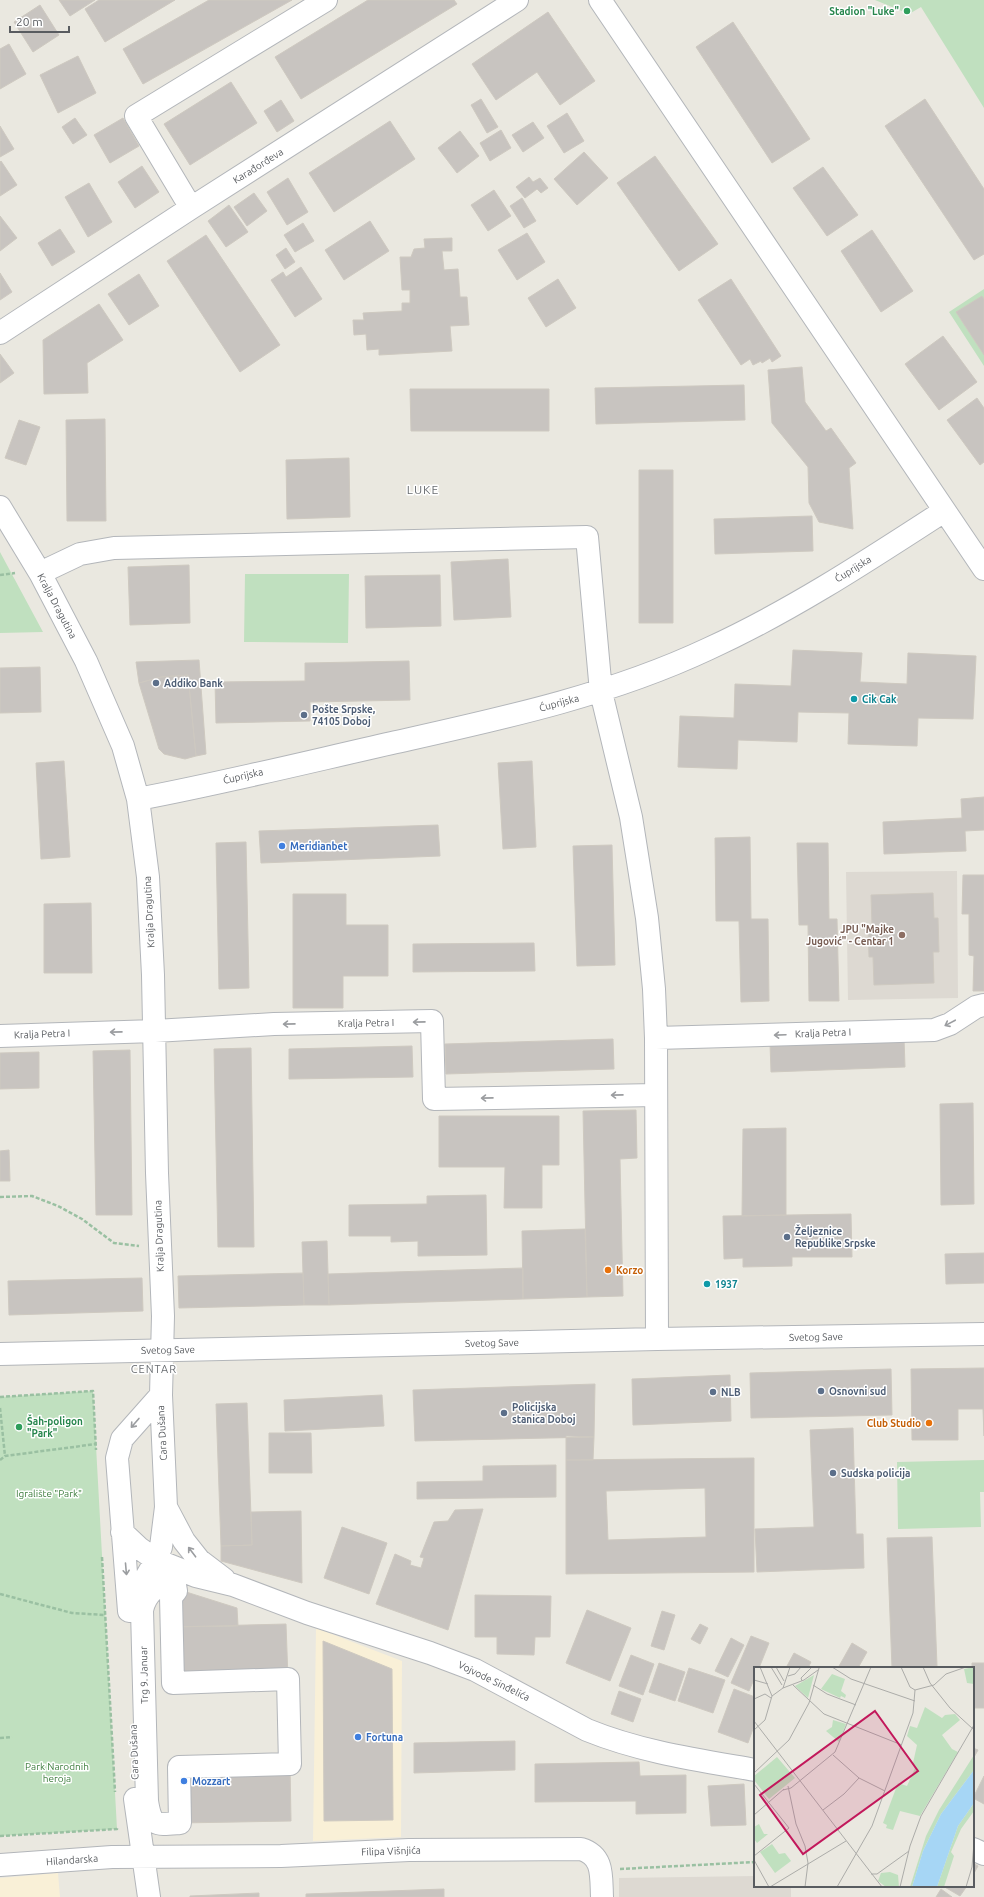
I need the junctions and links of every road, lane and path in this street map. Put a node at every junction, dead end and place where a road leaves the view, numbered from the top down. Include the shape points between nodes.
1 (326, 0) edge
2 (517, 0) edge
3 (600, 0) edge
4 (191, 208) junction
5 (0, 333) edge
6 (0, 507) edge
7 (944, 511) junction
8 (984, 569) edge
9 (30, 573) junction
10 (0, 575) edge
11 (601, 692) junction
12 (138, 800) junction
13 (984, 1005) edge
14 (155, 1032) junction
15 (0, 1036) edge
16 (656, 1038) junction
17 (656, 1094) junction
18 (0, 1197) edge
19 (142, 1247) dead end
20 (984, 1334) edge
21 (657, 1339) junction
22 (162, 1350) junction
23 (0, 1354) edge
24 (161, 1394) junction
25 (0, 1397) edge
26 (0, 1408) edge
27 (96, 1444) junction
28 (96, 1451) dead end
29 (5, 1456) junction
30 (0, 1460) edge
31 (166, 1507) junction
32 (122, 1532) junction
33 (102, 1553) dead end
34 (156, 1560) junction
35 (233, 1585) junction
36 (0, 1594) edge
37 (129, 1607) junction
38 (105, 1615) junction
39 (288, 1679) joint
40 (12, 1737) dead end
41 (0, 1738) edge
42 (754, 1770) edge
43 (115, 1795) dead end
44 (117, 1823) dead end
45 (0, 1836) edge
46 (974, 1849) edge
47 (984, 1854) edge
48 (143, 1856) junction
49 (754, 1862) edge
50 (0, 1865) edge
51 (601, 1870) junction
52 (149, 1897) edge
53 (602, 1897) edge

1 - 4 street via 136,116
2 - 4 street, Karađorđeva
3 - 7 street
4 - 5 street, Karađorđeva
6 - 9 street, Kralja Dragutina
7 - 8 street
7 - 11 street, Ćuprijska via 819,591 766,620 706,650
9 - 10 path
9 - 11 street via 80,554 114,548 587,536
9 - 12 street, Kralja Dragutina via 86,661 123,746
11 - 12 street, Ćuprijska via 485,722
11 - 16 street via 632,825 648,925
12 - 14 street, Kralja Dragutina via 148,877
13 -> 16 street, Kralja Petra I via 934,1030
14 -> 15 street, Kralja Petra I
17 -> 14 street, Kralja Petra I via 434,1099 432,1021 274,1024
14 - 22 street, Kralja Dragutina
16 - 17 street
17 - 21 street
18 - 19 path via 32,1196 82,1219 114,1243
20 - 21 street, Svetog Save
21 - 22 street, Svetog Save
22 - 23 street, Svetog Save
22 - 24 street, Cara Dušana
24 - 31 street, Cara Dušana
24 -> 32 street, Cara Dušana via 122,1439 117,1458
25 - 27 path via 93,1391
26 - 29 path
27 - 28 path
27 - 29 path
29 - 30 path
31 - 34 street, Cara Dušana via 161,1547
35 -> 31 street, Vojvode Sinđelića via 199,1560 184,1541
32 - 34 street, Vojvode Sinđelića
32 -> 37 street, Cara Dušana
33 - 38 path
34 - 35 street, Vojvode Sinđelića via 196,1576
34 - 37 street, Cara Dušana
35 - 42 street, Vojvode Sinđelića via 475,1670 587,1730 606,1737 652,1752
36 - 38 path via 72,1613
37 - 48 street, Cara Dušana via 136,1809
38 - 43 path
39 - 39 street, Trg 9. Januar via 290,1764 179,1767 180,1823 154,1823 147,1801 142,1610 143,1603 158,1585 174,1579 176,1591 171,1597 173,1683
40 - 41 path
44 - 45 path via 117,1829
46 - 47 street
48 - 50 street, Hilandarska
48 - 51 street, Filipa Višnjića via 281,1856 409,1850 581,1849 595,1857
48 - 52 street, Cara Dušana
49 - 51 path
51 - 53 street, Filipa Višnjića

